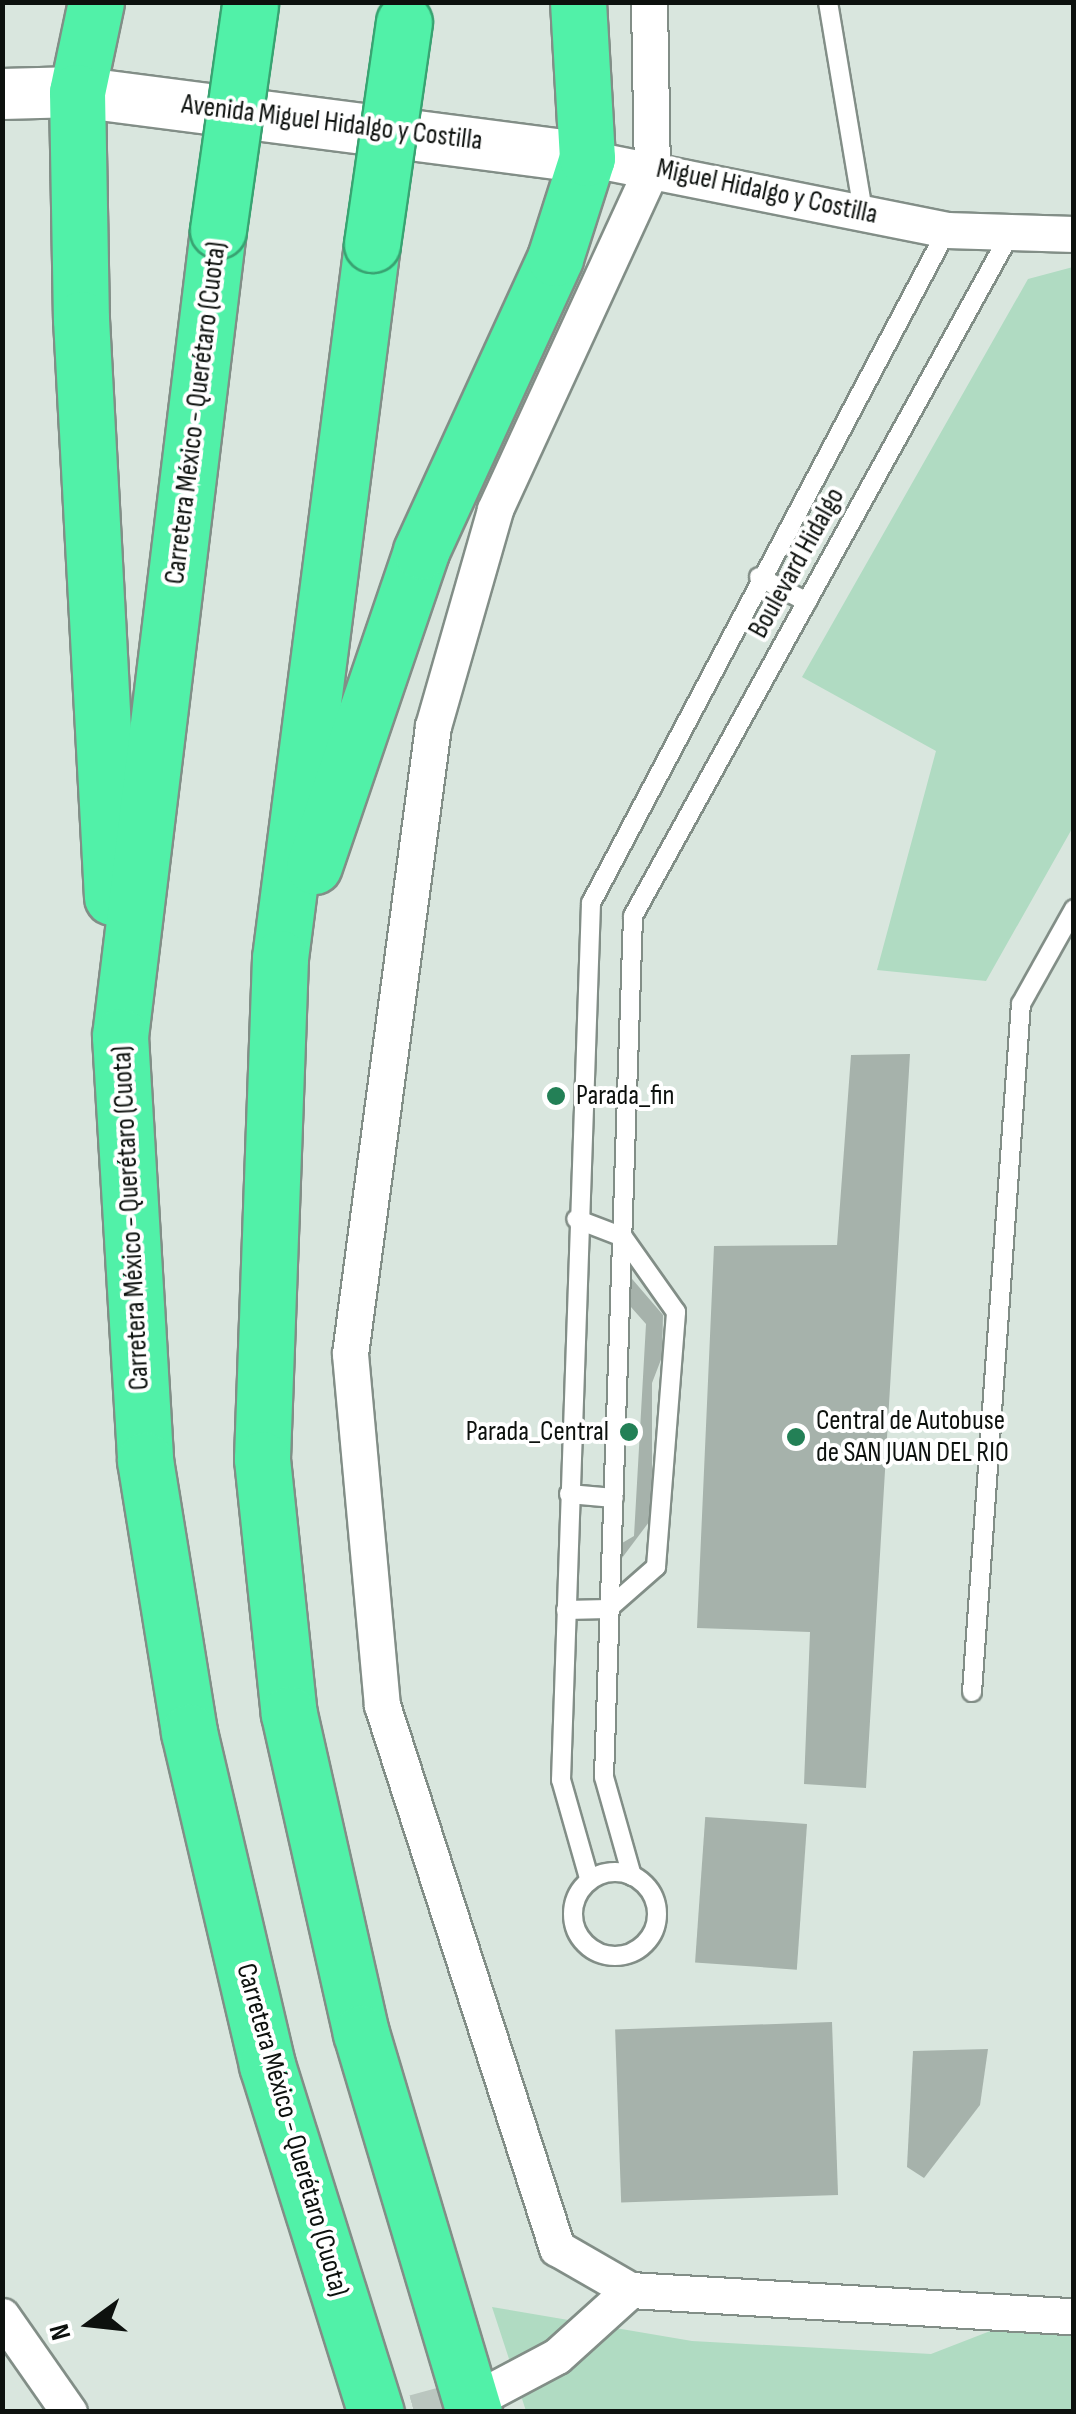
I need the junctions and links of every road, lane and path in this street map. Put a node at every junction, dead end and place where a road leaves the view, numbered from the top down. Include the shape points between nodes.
1 (96, 2) edge
2 (578, 2) edge
3 (649, 2) edge
4 (828, 2) edge
5 (250, 4) edge
6 (405, 12) edge
7 (2, 64) edge
8 (77, 92) junction
9 (2, 94) edge
10 (586, 158) junction
11 (652, 168) junction
12 (863, 211) junction
13 (947, 230) junction
14 (1074, 234) edge
15 (1009, 236) junction
16 (759, 577) junction
17 (807, 602) junction
18 (1074, 909) edge
19 (280, 958) junction
20 (120, 1036) junction
21 (576, 1219) junction
22 (624, 1237) junction
23 (569, 1494) junction
24 (614, 1498) junction
25 (608, 1609) junction
26 (566, 1610) junction
27 (972, 1692) dead end
28 (632, 1876) junction
29 (589, 1878) junction
30 (630, 2290) junction
31 (2, 2316) edge
32 (1074, 2316) edge
33 (483, 2401) edge
34 (69, 2412) edge
35 (376, 2412) edge

1 - 8 highway
2 - 10 highway
3 - 11 street
4 - 12 lane
5 - 20 highway, Carretera México - Querétaro (Cuota), bridge
6 - 19 highway, bridge
7 - 8 street, Avenida Miguel Hidalgo y Costilla
8 - 9 street, Avenida Miguel Hidalgo y Costilla
8 - 10 street, Avenida Miguel Hidalgo y Costilla
8 - 20 highway
10 - 11 street, Miguel Hidalgo y Costilla
10 - 19 highway via 555,258 420,552
11 - 12 street, Miguel Hidalgo y Costilla
11 - 30 street via 495,510 433,726 350,1354 382,1705 557,2248
12 - 13 street, Miguel Hidalgo y Costilla
13 - 15 street, Miguel Hidalgo y Costilla
13 - 16 lane, Boulevard Hidalgo
14 - 15 street, Miguel Hidalgo y Costilla
15 - 17 lane, Boulevard Hidalgo
16 - 17 lane
16 - 21 lane, Boulevard Hidalgo via 591,903
17 - 22 lane, Boulevard Hidalgo via 633,916
18 - 27 lane via 1022,1004
19 - 33 highway via 262,1459 289,1714 361,2033
20 - 35 highway, Carretera México - Querétaro (Cuota) via 145,1460 189,1732 267,2065
21 - 22 lane
21 - 23 lane
22 - 24 lane
22 - 25 lane via 676,1312 656,1567
23 - 24 lane
23 - 26 lane
24 - 25 lane
25 - 26 lane
25 - 28 lane via 604,1777
26 - 29 lane via 561,1780
28 - 29 lane
28 - 29 lane via 650,1888 658,1926 634,1956 596,1955 573,1924
30 - 32 street
30 - 33 street via 557,2356
31 - 34 street

